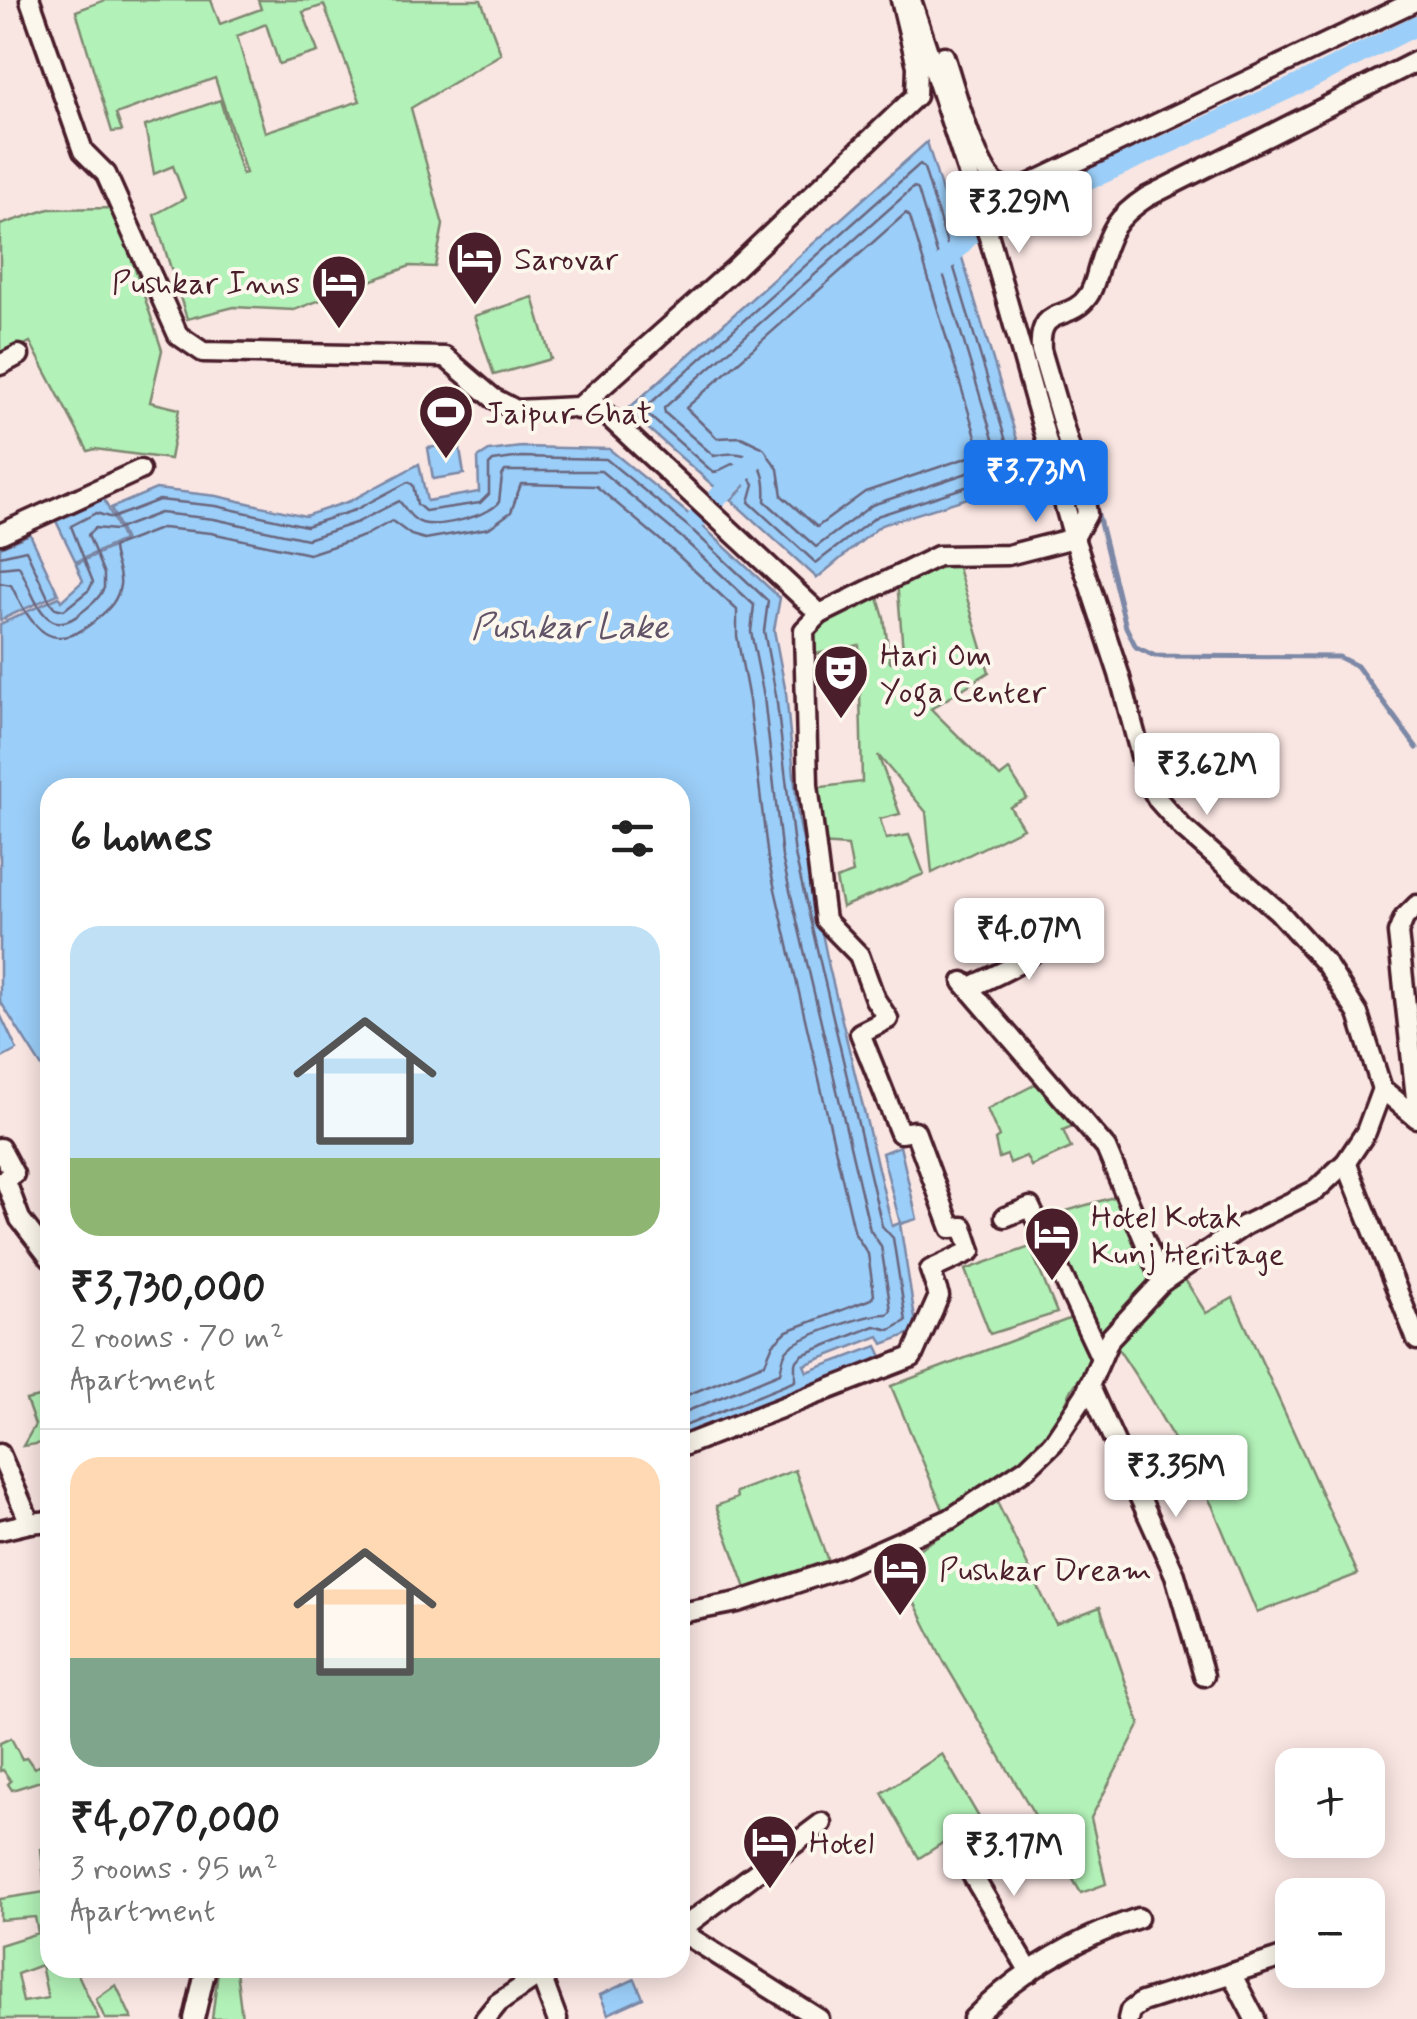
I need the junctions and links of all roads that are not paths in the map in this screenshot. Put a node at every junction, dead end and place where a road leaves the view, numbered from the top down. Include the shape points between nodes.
1 (30, 0) edge
2 (900, 0) edge
3 (1417, 0) edge
4 (917, 6) edge
5 (1417, 61) edge
6 (20, 355) dead end
7 (0, 365) edge
8 (576, 409) junction
9 (140, 470) dead end
10 (0, 534) edge
11 (1074, 538) junction
12 (816, 609) junction
13 (1417, 905) edge
14 (1047, 936) dead end
15 (1382, 1089) junction
16 (1417, 1107) edge
17 (1417, 1118) edge
18 (0, 1148) edge
19 (1346, 1162) junction
20 (1004, 1217) dead end
21 (40, 1245) edge
22 (1162, 1282) junction
23 (1417, 1340) edge
24 (1101, 1358) junction
25 (1090, 1385) junction
26 (690, 1442) edge
27 (0, 1454) edge
28 (40, 1522) edge
29 (30, 1523) junction
30 (0, 1530) edge
31 (690, 1611) edge
32 (1204, 1676) dead end
33 (822, 1823) dead end
34 (958, 1851) dead end
35 (1138, 1918) dead end
36 (690, 1923) edge
37 (690, 1937) edge
38 (1275, 1959) edge
39 (1030, 1972) junction
40 (1231, 1973) junction
41 (204, 1978) edge
42 (530, 1978) edge
43 (542, 1978) edge
44 (194, 2019) edge
45 (484, 2019) edge
46 (557, 2019) edge
47 (818, 2019) edge
48 (973, 2019) edge
49 (1128, 2019) edge
50 (1255, 2019) edge

1 - 8 street via 83,151 106,174 178,335 202,352 445,358 516,410
2 - 8 street via 918,66 916,96
3 - 4 street via 1010,189 984,172
4 - 11 street
5 - 11 street via 1147,197 1116,222 1088,296 1042,324 1041,350 1086,500 1087,514
6 - 7 street
8 - 12 street via 596,406
9 - 10 street
11 - 12 street via 1008,555 938,556
11 - 15 street via 1153,791 1326,964 1358,1014
12 - 26 street via 804,630 808,785 825,920 859,955 888,1020 860,1033 900,1134 915,1132 951,1228 963,1227 971,1251 930,1270 939,1296 912,1357
13 - 16 street via 1398,933
14 - 22 street via 1038,950 966,985 1106,1148
15 - 17 street
15 - 19 street
18 - 21 street via 14,1174 5,1178 20,1219
19 - 22 street via 1316,1190 1245,1225
19 - 23 street
20 - 24 street via 1030,1207
22 - 24 street via 1110,1338
24 - 25 street
25 - 31 street via 1036,1461 950,1519 838,1569
25 - 32 street via 1174,1575
27 - 29 street
28 - 29 street
29 - 30 street
33 - 36 street
34 - 39 street
35 - 39 street via 1093,1933
37 - 47 street
38 - 40 street
39 - 48 street
40 - 49 street via 1142,2002
40 - 50 street
41 - 44 street
42 - 45 street
43 - 46 street

